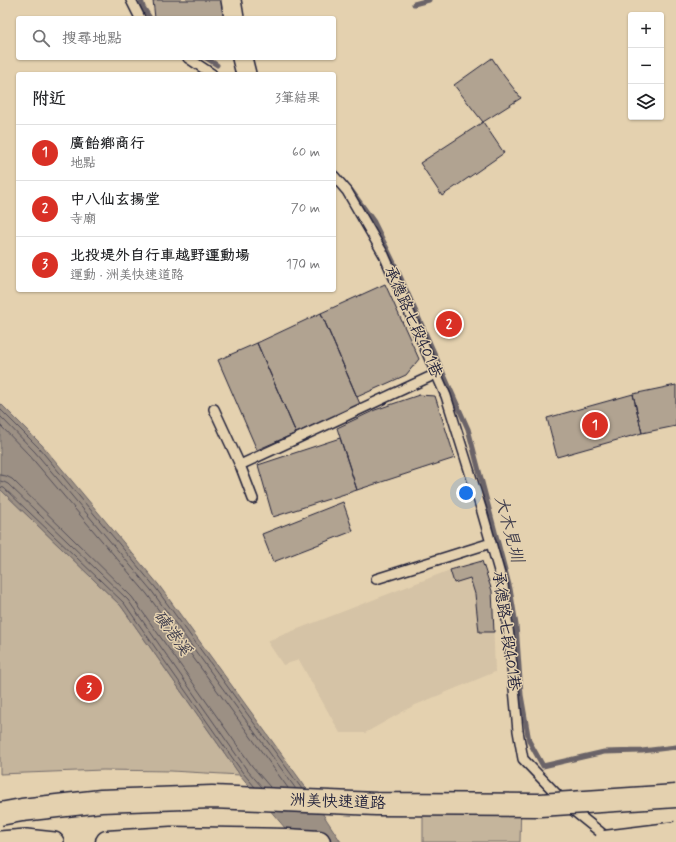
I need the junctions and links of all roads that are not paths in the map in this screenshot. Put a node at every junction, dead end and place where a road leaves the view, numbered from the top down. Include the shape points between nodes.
1 (131, 0) edge
2 (231, 0) edge
3 (139, 16) edge
4 (234, 16) edge
5 (191, 60) edge
6 (209, 72) edge
7 (336, 178) edge
8 (436, 374) junction
9 (214, 409) dead end
10 (240, 466) junction
11 (253, 499) dead end
12 (491, 543) junction
13 (376, 578) dead end
14 (676, 796) edge
15 (0, 814) edge
16 (676, 833) edge
17 (0, 841) edge
18 (54, 842) edge
19 (107, 842) edge
20 (319, 842) edge
21 (605, 842) edge
22 (612, 842) edge

1 - 3 lane
2 - 4 street
5 - 6 lane
7 - 8 lane, 承德路七段401巷 via 347,191 384,255
8 - 10 lane
8 - 12 lane, 承德路七段401巷 via 446,396
9 - 10 lane
10 - 11 lane
12 - 13 lane
12 - 22 lane, 承德路七段401巷 via 503,585 523,760 569,807
14 - 15 highway, 洲美快速道路, bridge via 540,805 376,804 212,797 101,801
16 - 21 highway, bridge
17 - 18 street via 26,839
19 - 20 highway via 171,838

